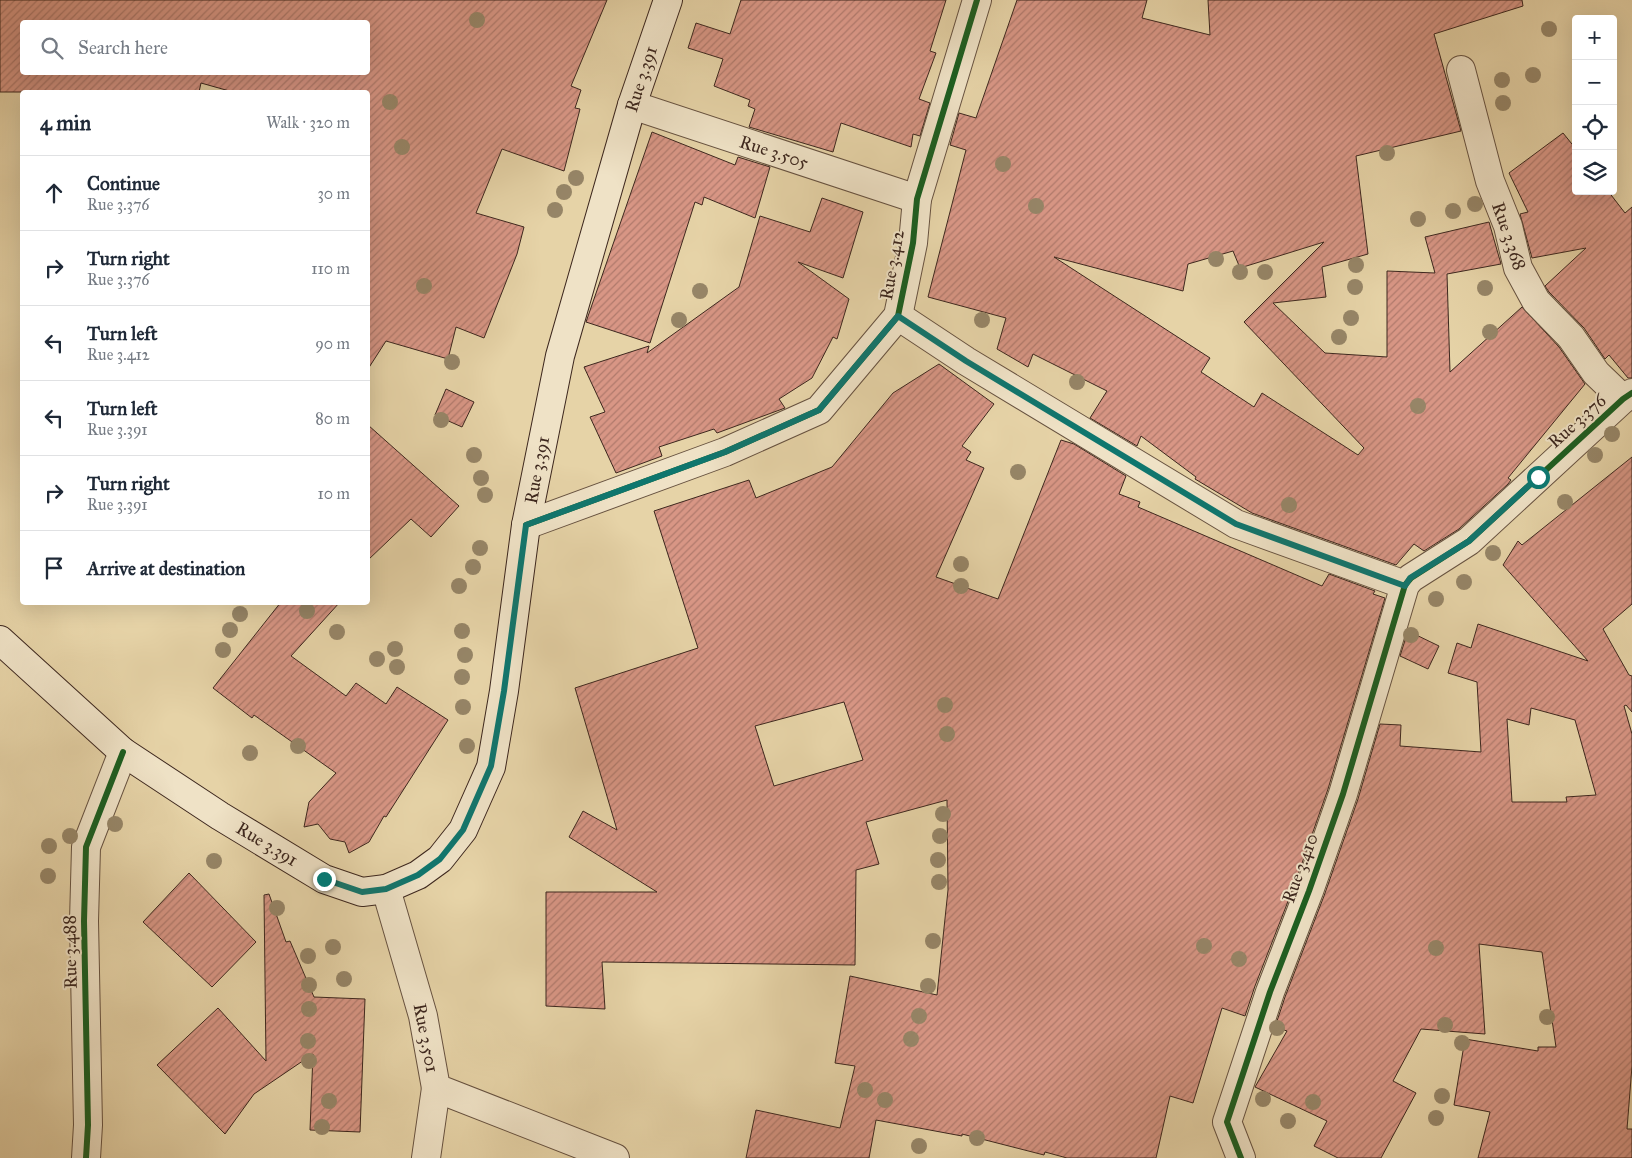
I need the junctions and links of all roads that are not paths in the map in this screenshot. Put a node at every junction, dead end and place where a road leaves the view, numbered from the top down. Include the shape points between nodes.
1 (668, 0) edge
2 (977, 0) edge
3 (1461, 70) dead end
4 (632, 105) junction
5 (917, 199) junction
6 (898, 316) junction
7 (1628, 396) edge
8 (526, 525) junction
9 (1405, 586) junction
10 (0, 640) edge
11 (123, 752) junction
12 (386, 889) junction
13 (436, 1088) junction
14 (86, 1158) edge
15 (426, 1158) edge
16 (615, 1158) edge
17 (1241, 1158) edge

1 - 4 street, Rue 3.391
2 - 5 street, Rue 3.412
3 - 7 street, Rue 3.368 via 1490,181 1508,226 1518,268 1536,302 1571,337 1596,373
4 - 5 street, Rue 3.505
4 - 8 street, Rue 3.391 via 560,356
5 - 6 street, Rue 3.412 via 913,243
6 - 8 street, Rue 3.412 via 819,410 725,452
6 - 9 street via 966,361 1236,524
7 - 9 street, Rue 3.376 via 1469,541 1410,578
8 - 12 street, Rue 3.391 via 491,766 463,830 440,859 418,875
9 - 17 street, Rue 3.410 via 1343,794 1270,992 1227,1122
10 - 11 street, Rue 3.391
11 - 12 street, Rue 3.391 via 324,879 362,892
11 - 14 street, Rue 3.488 via 86,847
12 - 13 street, Rue 3.501 via 423,1016
13 - 15 street
13 - 16 street, Rue 3.501

